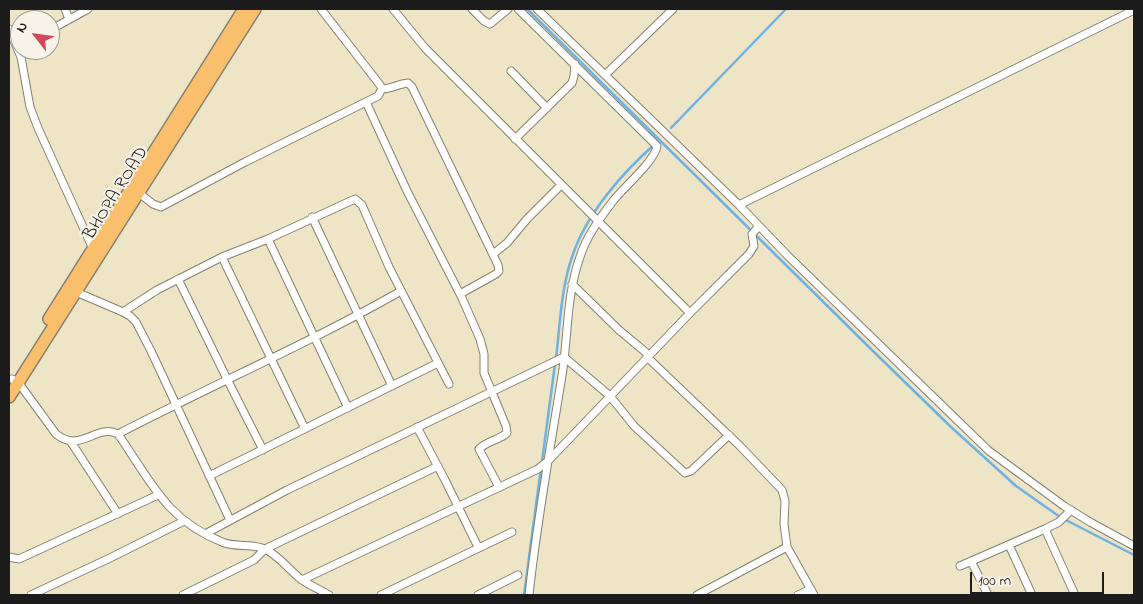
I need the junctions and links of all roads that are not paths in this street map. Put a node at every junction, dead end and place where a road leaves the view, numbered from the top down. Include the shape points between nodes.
1 (65, 9) edge
2 (88, 9) edge
3 (244, 9) edge
4 (255, 9) edge
5 (321, 9) edge
6 (393, 9) edge
7 (472, 9) edge
8 (508, 9) edge
9 (518, 9) edge
10 (539, 9) edge
11 (673, 9) edge
12 (1134, 10) edge
13 (70, 19) junction
14 (60, 24) edge
15 (22, 60) edge
16 (575, 64) junction
17 (511, 71) dead end
18 (605, 75) junction
19 (382, 89) junction
20 (366, 102) junction
21 (547, 108) junction
22 (515, 139) junction
23 (561, 185) junction
24 (139, 193) junction
25 (739, 205) junction
26 (593, 217) junction
27 (312, 218) junction
28 (755, 229) junction
29 (268, 239) junction
30 (93, 248) junction
31 (493, 254) junction
32 (222, 258) junction
33 (178, 280) junction
34 (572, 284) junction
35 (401, 291) junction
36 (76, 292) junction
37 (460, 294) junction
38 (123, 312) junction
39 (690, 313) junction
40 (358, 315) junction
41 (314, 337) junction
42 (648, 356) junction
43 (269, 358) junction
44 (559, 360) junction
45 (438, 363) junction
46 (226, 379) junction
47 (13, 382) edge
48 (449, 384) dead end
49 (392, 386) junction
50 (492, 392) junction
51 (610, 396) junction
52 (9, 397) edge
53 (176, 404) junction
54 (348, 408) junction
55 (416, 426) junction
56 (305, 429) junction
57 (118, 434) junction
58 (729, 435) junction
59 (71, 442) junction
60 (263, 450) junction
61 (546, 462) junction
62 (438, 466) junction
63 (209, 476) junction
64 (499, 487) junction
65 (158, 496) junction
66 (458, 507) junction
67 (118, 514) junction
68 (1066, 515) junction
69 (184, 520) junction
70 (230, 520) junction
71 (1045, 529) junction
72 (512, 532) dead end
73 (205, 534) junction
74 (1009, 545) junction
75 (1134, 546) edge
76 (787, 547) junction
77 (478, 548) junction
78 (265, 549) junction
79 (9, 557) edge
80 (971, 561) junction
81 (960, 566) dead end
82 (518, 575) dead end
83 (302, 580) junction
84 (710, 592) edge
85 (812, 592) edge
86 (31, 595) edge
87 (183, 595) edge
88 (329, 595) edge
89 (381, 595) edge
90 (478, 595) edge
91 (529, 595) edge
92 (697, 595) edge
93 (798, 595) edge
94 (988, 595) edge
95 (1032, 595) edge
96 (1075, 595) edge

1 - 13 street
2 - 13 street
3 - 30 main road, BHOPA ROAD
4 - 24 main road, BHOPA ROAD
5 - 19 street
6 - 22 street via 424,48
7 - 8 street via 490,24
9 - 16 street
10 - 18 street
11 - 18 street
12 - 25 street
13 - 14 street
15 - 30 street via 30,107
16 - 21 street via 572,83
16 - 26 street via 658,146 613,201
17 - 21 street
18 - 25 street
19 - 20 street via 378,96
19 - 31 street via 405,83 412,87
20 - 24 street via 161,207
20 - 37 street
21 - 22 street
22 - 23 street
23 - 26 street
23 - 31 street
24 - 36 main road, BHOPA ROAD
25 - 28 street
26 - 34 street
26 - 39 street
27 - 29 street
27 - 35 street via 352,200 362,205
27 - 40 street
28 - 39 street via 754,246 749,254
28 - 68 street via 788,256 989,451
29 - 32 street
29 - 41 street
30 - 47 main road, BHOPA ROAD
31 - 37 street via 498,271
32 - 33 street
32 - 43 street
33 - 38 street
33 - 46 street
34 - 42 street
34 - 44 street
35 - 40 street
35 - 45 street
36 - 38 street
36 - 47 main road, BHOPA ROAD
37 - 50 street via 483,347 484,370
38 - 53 street via 136,322
39 - 42 street
40 - 41 street
40 - 49 street
41 - 43 street
41 - 54 street
42 - 51 street
42 - 58 street
43 - 46 street
43 - 56 street
44 - 50 street
44 - 51 street
44 - 61 street
45 - 48 street
45 - 49 street
46 - 53 street
46 - 60 street
47 - 52 main road, BHOPA ROAD
47 - 59 street via 56,434
49 - 54 street
50 - 55 street
50 - 64 street via 507,433 479,449
51 - 58 street via 634,426 685,473
51 - 61 street
53 - 57 street
53 - 63 street
54 - 56 street
55 - 62 street
55 - 70 street
56 - 60 street
57 - 59 street via 108,431
57 - 65 street
58 - 76 street via 782,490
59 - 67 street
60 - 63 street
61 - 64 street
61 - 91 street
62 - 66 street
62 - 78 street
63 - 70 street
64 - 66 street
65 - 67 street
65 - 69 street
66 - 77 street
66 - 83 street
67 - 79 street via 19,559
68 - 71 street
68 - 75 street
69 - 73 street
69 - 86 street
70 - 73 street
71 - 74 street
71 - 96 street
72 - 77 street
73 - 78 street via 232,545
74 - 80 street
74 - 95 street
76 - 84 street
76 - 85 street
77 - 89 street
78 - 83 street
78 - 87 street via 254,560
80 - 81 street
80 - 94 street
82 - 90 street
83 - 88 street
84 - 92 street
85 - 93 street

